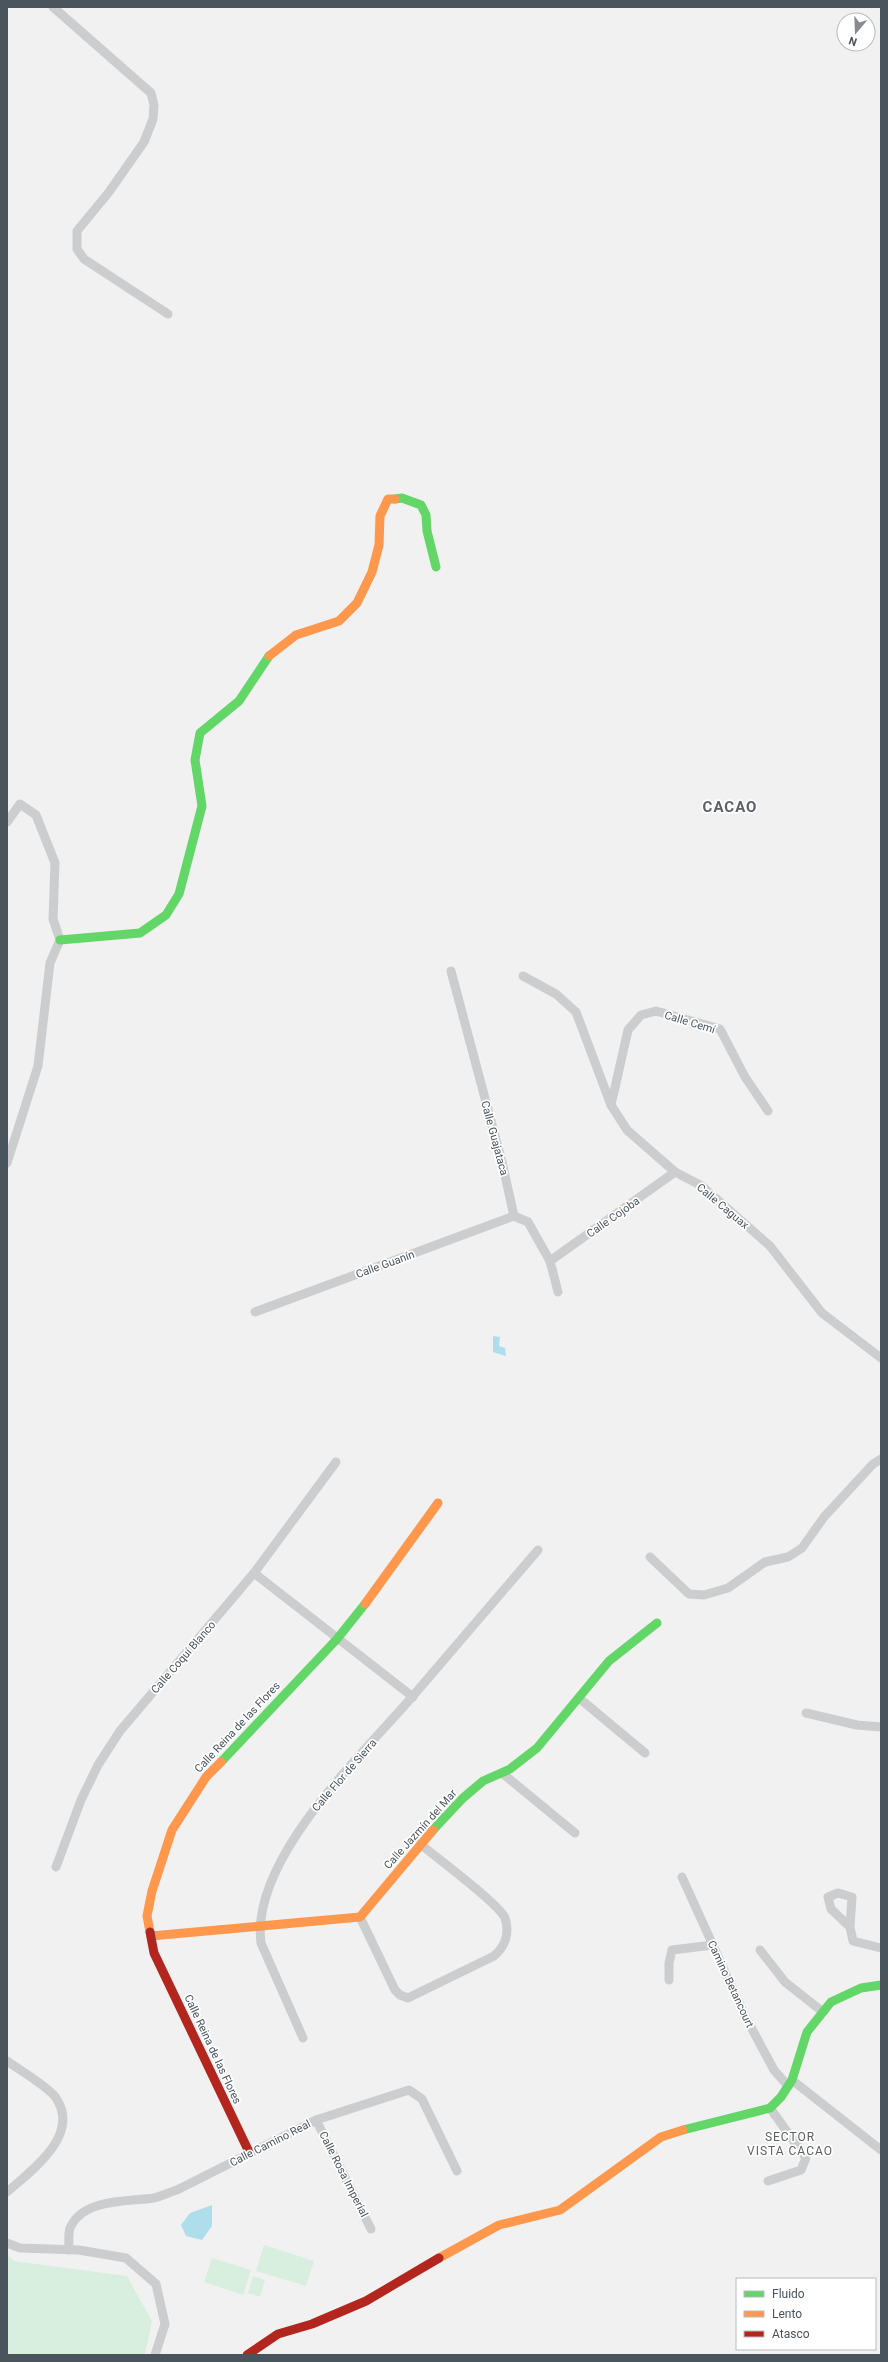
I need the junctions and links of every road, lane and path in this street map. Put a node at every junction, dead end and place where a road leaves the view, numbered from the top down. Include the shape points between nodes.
1 (53, 7) edge
2 (168, 314) dead end
3 (436, 567) dead end
4 (7, 822) edge
5 (60, 940) junction
6 (451, 972) dead end
7 (523, 976) dead end
8 (611, 1105) junction
9 (768, 1111) dead end
10 (7, 1162) edge
11 (675, 1172) junction
12 (514, 1216) junction
13 (550, 1261) junction
14 (558, 1292) dead end
15 (255, 1312) dead end
16 (881, 1358) edge
17 (881, 1459) edge
18 (336, 1462) dead end
19 (438, 1503) dead end
20 (538, 1550) dead end
21 (650, 1557) dead end
22 (254, 1574) junction
23 (657, 1623) dead end
24 (337, 1639) junction
25 (413, 1697) junction
26 (579, 1698) junction
27 (806, 1712) dead end
28 (881, 1727) edge
29 (645, 1753) dead end
30 (502, 1773) junction
31 (575, 1833) dead end
32 (420, 1844) junction
33 (56, 1867) dead end
34 (682, 1877) dead end
35 (360, 1917) junction
36 (850, 1927) dead end
37 (259, 1928) junction
38 (150, 1936) junction
39 (713, 1945) junction
40 (881, 1948) edge
41 (760, 1950) dead end
42 (669, 1980) dead end
43 (881, 1985) edge
44 (823, 2012) junction
45 (303, 2038) dead end
46 (7, 2061) edge
47 (790, 2083) junction
48 (770, 2108) junction
49 (316, 2120) junction
50 (881, 2150) edge
51 (250, 2154) junction
52 (457, 2170) dead end
53 (768, 2181) dead end
54 (7, 2192) edge
55 (371, 2229) dead end
56 (7, 2243) edge
57 (69, 2250) junction
58 (155, 2355) edge
59 (247, 2355) edge

1 - 2 street via 151,93 154,105 153,119 144,142 109,192 77,231 77,249 84,259
3 - 5 street via 426,531 426,516 420,505 402,498 388,499 380,516 379,545 372,572 357,602 339,621 296,635 269,656 239,701 200,733 195,760 202,806 179,894 166,915 140,933
4 - 5 street via 20,804 36,815 55,863 53,919
5 - 10 street via 50,963 38,1066
6 - 12 street, Calle Guajataca
7 - 8 street, Calle Caguax via 556,994 576,1012
8 - 9 street, Calle Cemí via 628,1030 641,1015 656,1011 720,1029 745,1077
8 - 11 street, Calle Caguax via 626,1130
11 - 13 street, Calle Cojoba
11 - 16 street, Calle Caguax via 702,1186 770,1246 822,1313
12 - 13 street via 528,1222
12 - 15 street, Calle Guanín
13 - 14 street
17 - 21 street via 873,1464 824,1517 802,1548 788,1557 765,1562 728,1588 704,1595 689,1594
18 - 22 street, Calle Coquí Blanco
19 - 24 street, Calle Reina de las Flores
20 - 25 street, Calle Flor de Sierra
22 - 24 street
22 - 33 street, Calle Coquí Blanco via 116,1736 81,1800
23 - 26 street, Calle Jazmín del Mar via 609,1662
24 - 25 street
24 - 38 street, Calle Reina de las Flores via 206,1777 180,1816 172,1830 152,1891 147,1916
25 - 37 street, Calle Flor de Sierra via 308,1816 274,1877 261,1912
26 - 29 street
26 - 30 street, Calle Jazmín del Mar via 537,1748
27 - 28 street via 857,1726
30 - 31 street
30 - 32 street, Calle Jazmín del Mar via 483,1781 463,1798
32 - 35 street, Calle Jazmín del Mar
32 - 35 street via 486,1898 505,1917 506,1939 501,1950 494,1956 408,1998 395,1990
34 - 39 street, Camino Betancourt
35 - 37 street
36 - 40 street via 854,1942
37 - 38 street
37 - 45 street, Calle Flor de Sierra via 261,1943 274,1976
38 - 51 street, Calle Reina de las Flores via 154,1953
39 - 42 street via 672,1950
39 - 47 street, Camino Betancourt via 745,2016 774,2070
41 - 44 street via 784,1982
43 - 44 street via 860,1988 831,2002
44 - 47 street via 807,2032
46 - 54 street via 56,2097 63,2112 60,2136 41,2162
47 - 48 street
47 - 50 street, Camino Betancourt
48 - 53 street via 806,2158 801,2170
48 - 59 street via 661,2137 560,2210 499,2225 436,2258 366,2302 312,2324 278,2334
49 - 51 street, Calle Camino Real
49 - 52 street, Calle Camino Real via 409,2090 415,2092 422,2098
49 - 55 street, Calle Rosa Imperial
51 - 57 street, Calle Camino Real via 156,2198 112,2202 94,2207 77,2218 70,2229
56 - 57 street via 20,2248
57 - 58 street via 126,2258 156,2284 165,2324

